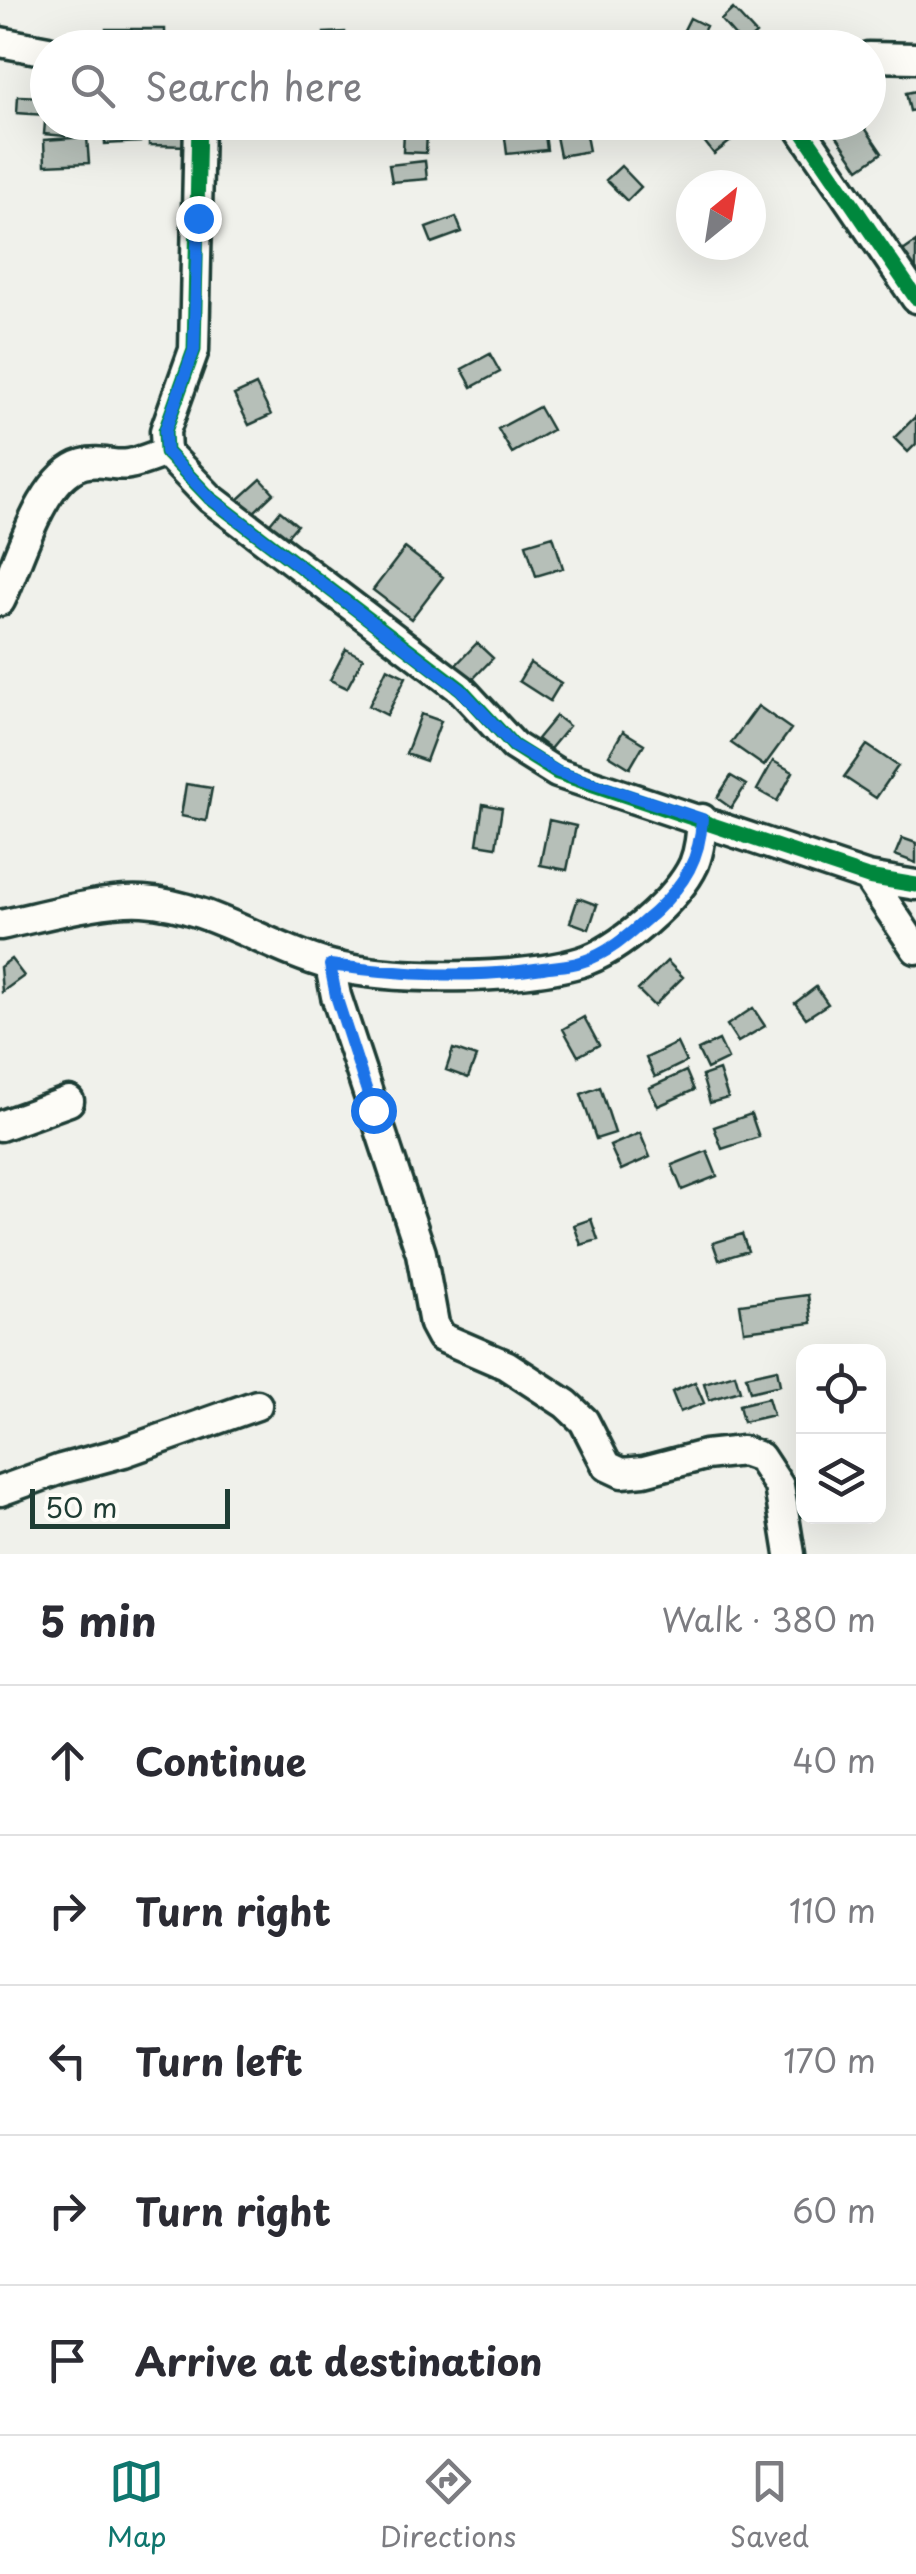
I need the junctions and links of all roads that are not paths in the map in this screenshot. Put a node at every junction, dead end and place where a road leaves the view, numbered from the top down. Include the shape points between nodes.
1 (0, 42) edge
2 (30, 48) edge
3 (886, 57) edge
4 (916, 58) edge
5 (199, 140) edge
6 (808, 140) edge
7 (916, 298) edge
8 (166, 452) junction
9 (0, 602) edge
10 (702, 819) junction
11 (868, 876) junction
12 (916, 885) edge
13 (0, 925) edge
14 (916, 949) edge
15 (330, 965) junction
16 (69, 1101) dead end
17 (0, 1126) edge
18 (257, 1404) dead end
19 (0, 1491) edge
20 (790, 1554) edge

1 - 2 street
3 - 4 street
5 - 8 street via 194,350 165,431
6 - 7 street
8 - 9 street via 125,466 79,465 60,478 37,513
8 - 10 street via 210,498 460,689 514,746 558,772
10 - 11 street
10 - 15 street via 701,842 685,880 620,943 582,962 449,976
11 - 12 street
11 - 14 street
13 - 15 street via 141,900 187,908
15 - 20 street via 441,1337 506,1365 566,1404 584,1420 607,1466 622,1473 705,1455 743,1451 760,1458 779,1486
16 - 17 street
18 - 19 street

